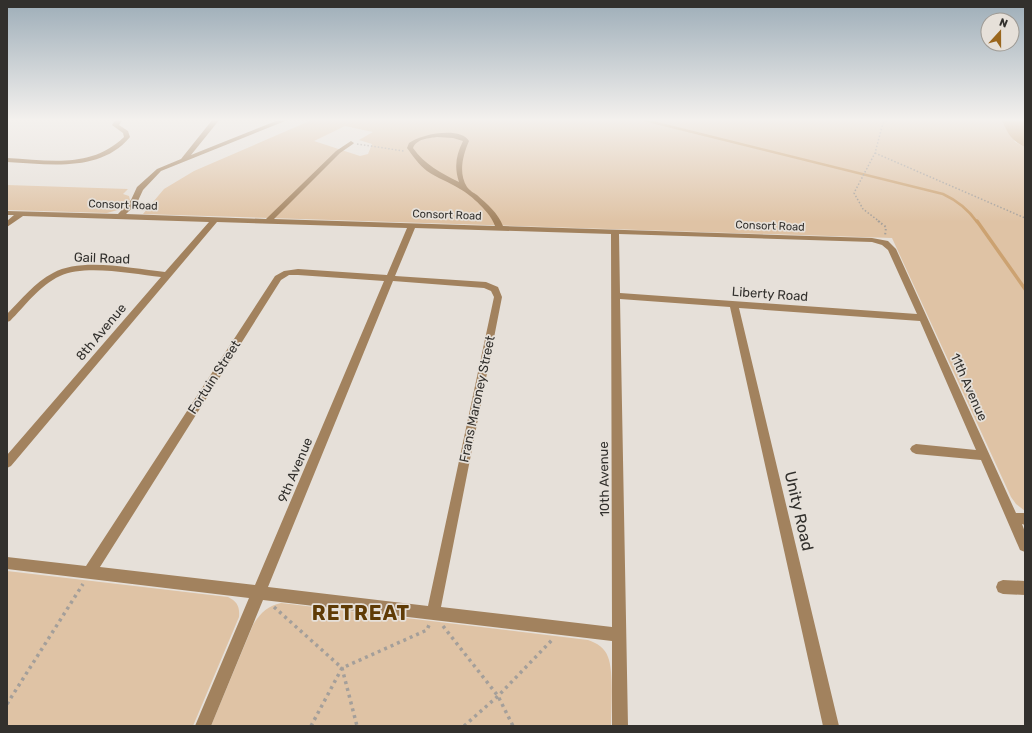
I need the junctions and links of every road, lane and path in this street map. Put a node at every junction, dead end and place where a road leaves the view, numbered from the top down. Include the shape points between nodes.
1 (107, 153) edge
2 (189, 153) edge
3 (203, 153) edge
4 (337, 153) edge
5 (413, 153) edge
6 (460, 153) edge
7 (875, 153) joint
8 (7, 160) edge
9 (182, 161) junction
10 (464, 188) junction
11 (7, 213) edge
12 (22, 213) junction
13 (120, 216) junction
14 (1025, 218) edge
15 (215, 219) junction
16 (268, 221) junction
17 (7, 225) edge
18 (412, 225) junction
19 (500, 228) junction
20 (615, 232) junction
21 (885, 243) junction
22 (167, 275) junction
23 (390, 279) junction
24 (615, 296) junction
25 (734, 304) junction
26 (923, 318) junction
27 (7, 319) edge
28 (916, 449) dead end
29 (985, 456) junction
30 (7, 463) edge
31 (1019, 519) edge
32 (1025, 546) edge
33 (7, 563) edge
34 (89, 573) junction
35 (1003, 586) dead end
36 (1025, 588) edge
37 (258, 593) junction
38 (433, 613) junction
39 (563, 628) junction
40 (619, 635) junction
41 (342, 668) junction
42 (498, 696) junction
43 (7, 704) edge
44 (203, 726) edge
45 (312, 726) edge
46 (357, 726) edge
47 (464, 726) edge
48 (513, 726) edge
49 (620, 726) edge
50 (831, 726) edge

1 - 8 street via 73,162
2 - 9 street
3 - 9 street
4 - 16 street
5 - 10 street via 430,170
6 - 10 street via 459,175
7 - 14 path
7 - 21 path via 854,193 863,209 886,227
9 - 13 street via 158,171 140,189 134,201
10 - 19 street via 494,215
11 - 12 street, Consort Road
12 - 13 street, Consort Road
12 - 17 street
13 - 15 street, Consort Road
15 - 16 street, Consort Road
15 - 22 street, 8th Avenue
16 - 18 street, Consort Road
18 - 19 street, Consort Road
18 - 23 street, 9th Avenue
19 - 20 street, Consort Road
20 - 21 street, Consort Road via 872,240
20 - 24 street, 10th Avenue
21 - 26 street, 11th Avenue via 892,249
22 - 27 street, Gail Road via 84,268 68,270 52,277
22 - 30 street, 8th Avenue
23 - 34 street, Fortuin Street via 298,272 287,273 278,278
23 - 37 street, 9th Avenue
23 - 38 street, Frans Maroney Street via 486,285 495,289 498,294
24 - 25 street, Liberty Road
24 - 40 street, 10th Avenue
25 - 26 street, Liberty Road
25 - 50 street, Unity Road
26 - 29 street, 11th Avenue
28 - 29 street
29 - 31 street, 11th Avenue
31 - 32 street, 11th Avenue
33 - 34 street
34 - 37 street
34 - 43 path
35 - 36 street
37 - 38 street
37 - 41 path
37 - 44 street, 9th Avenue
38 - 39 street
38 - 41 path via 426,630
38 - 42 path
39 - 40 street
39 - 42 path
40 - 49 street, 10th Avenue
41 - 45 path
41 - 46 path
42 - 47 path
42 - 48 path

